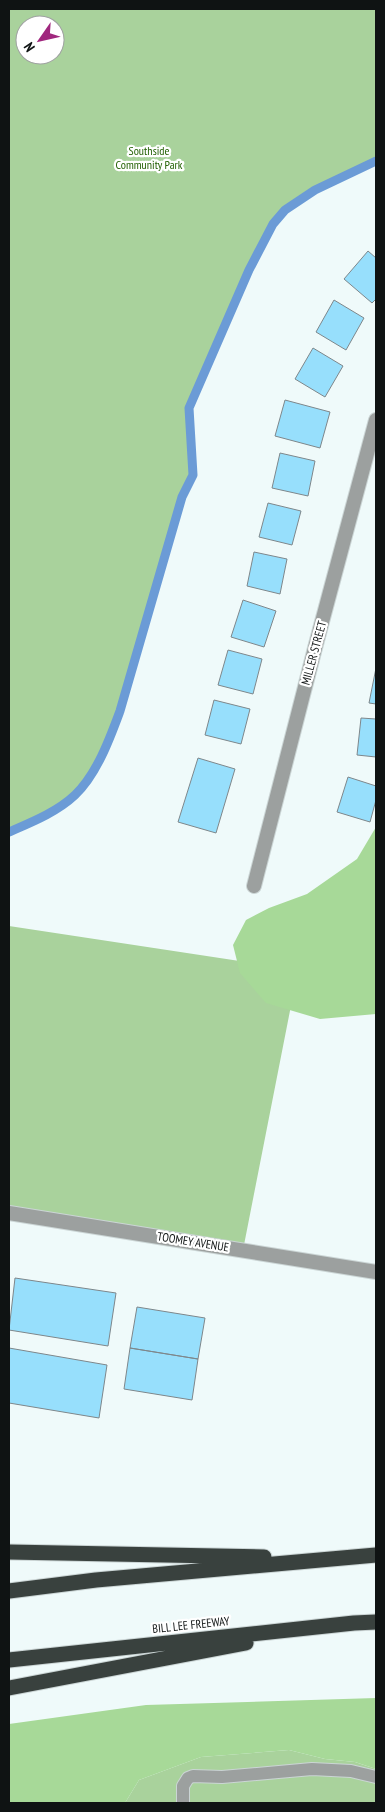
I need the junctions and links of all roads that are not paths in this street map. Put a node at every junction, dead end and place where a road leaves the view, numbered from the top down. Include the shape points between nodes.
1 (376, 420) edge
2 (254, 886) dead end
3 (9, 1213) edge
4 (376, 1272) edge
5 (9, 1552) edge
6 (376, 1555) edge
7 (338, 1558) junction
8 (9, 1591) edge
9 (376, 1622) edge
10 (354, 1623) junction
11 (9, 1660) edge
12 (9, 1688) edge
13 (376, 1777) edge
14 (183, 1803) edge

1 - 2 street, MILLER STREET
3 - 4 street, TOOMEY AVENUE
5 - 7 highway
6 - 7 highway
7 - 8 highway
9 - 10 highway, BILL LEE FREEWAY
10 - 11 highway, BILL LEE FREEWAY
10 - 12 highway
13 - 14 lane via 352,1771 312,1769 222,1777 193,1776 183,1786

